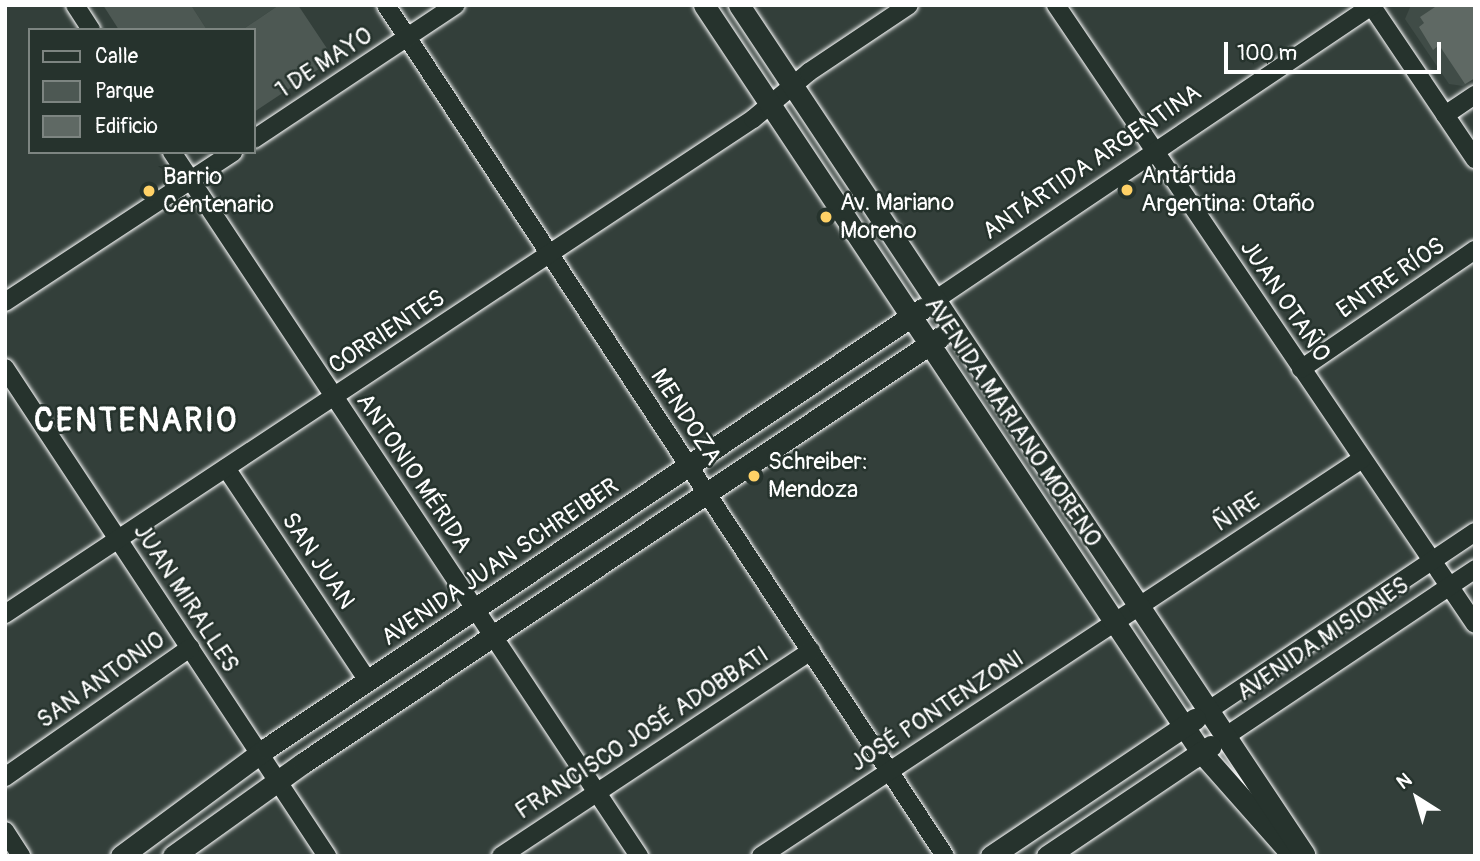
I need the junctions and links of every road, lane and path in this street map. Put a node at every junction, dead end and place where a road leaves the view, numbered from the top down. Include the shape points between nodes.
1 (75, 5) edge
2 (386, 5) edge
3 (456, 5) edge
4 (704, 5) edge
5 (739, 5) edge
6 (909, 5) edge
7 (1056, 5) edge
8 (1372, 5) edge
9 (90, 28) edge
10 (407, 37) junction
11 (793, 87) junction
12 (1475, 95) edge
13 (771, 106) junction
14 (1445, 115) junction
15 (256, 138) edge
16 (1155, 152) junction
17 (173, 154) edge
18 (230, 154) edge
19 (1475, 159) edge
20 (191, 180) junction
21 (1475, 250) edge
22 (550, 254) junction
23 (935, 300) junction
24 (5, 302) edge
25 (912, 318) junction
26 (954, 328) junction
27 (929, 344) junction
28 (5, 368) edge
29 (1301, 369) junction
30 (334, 396) junction
31 (1362, 459) junction
32 (690, 467) junction
33 (226, 468) junction
34 (707, 493) junction
35 (1475, 532) edge
36 (118, 539) junction
37 (1431, 561) junction
38 (1475, 569) edge
39 (1448, 587) junction
40 (1139, 606) junction
41 (475, 610) junction
42 (5, 614) edge
43 (1115, 623) junction
44 (1475, 624) edge
45 (493, 636) junction
46 (190, 648) junction
47 (811, 651) junction
48 (369, 681) junction
49 (1209, 710) junction
50 (1184, 727) junction
51 (1226, 736) junction
52 (1201, 752) junction
53 (259, 754) junction
54 (890, 771) junction
55 (5, 777) edge
56 (277, 781) junction
57 (597, 793) junction
58 (5, 831) edge
59 (21, 856) edge
60 (121, 856) edge
61 (173, 856) edge
62 (327, 856) edge
63 (501, 856) edge
64 (639, 856) edge
65 (761, 856) edge
66 (945, 856) edge
67 (991, 856) edge
68 (1047, 856) edge
69 (1293, 856) edge
70 (1305, 856) edge

1 - 9 street
2 - 10 street, MENDOZA
3 - 10 street, 1 DE MAYO
4 - 13 main road, AVENIDA MARIANO MORENO
5 - 11 main road, AVENIDA MARIANO MORENO
6 - 11 street, CORRIENTES
7 - 16 street, JUAN OTAÑO
8 - 14 street
8 - 16 street, ANTÁRTIDA ARGENTINA
10 - 15 street, 1 DE MAYO
10 - 22 street, MENDOZA
11 - 13 street, CORRIENTES
11 - 23 main road, AVENIDA MARIANO MORENO
12 - 14 street
13 - 22 street, CORRIENTES
13 - 25 main road, AVENIDA MARIANO MORENO
14 - 19 street
16 - 23 street, ANTÁRTIDA ARGENTINA
16 - 29 street, JUAN OTAÑO
17 - 20 street, ANTONIO MÉRIDA
18 - 20 street
20 - 24 street
20 - 30 street, ANTONIO MÉRIDA
21 - 29 street, ENTRE RÍOS
22 - 30 street, CORRIENTES
22 - 32 street, MENDOZA
23 - 25 main road, ANTÁRTIDA ARGENTINA
23 - 26 main road, AVENIDA MARIANO MORENO
25 - 27 main road, AVENIDA MARIANO MORENO
25 - 32 main road, AVENIDA JUAN SCHREIBER
26 - 27 main road
26 - 40 main road, AVENIDA MARIANO MORENO
27 - 34 main road
27 - 43 main road, AVENIDA MARIANO MORENO
28 - 36 street, JUAN MIRALLES
29 - 31 street, JUAN OTAÑO
30 - 33 street, CORRIENTES
30 - 41 street, ANTONIO MÉRIDA
31 - 37 street, JUAN OTAÑO
31 - 40 street, ÑIRE
32 - 34 street, MENDOZA
32 - 41 main road, AVENIDA JUAN SCHREIBER
33 - 36 street, CORRIENTES
33 - 48 street, SAN JUAN
34 - 45 main road
34 - 47 street, MENDOZA
35 - 37 street, AVENIDA MISIONES
36 - 42 street, CORRIENTES
36 - 46 street, JUAN MIRALLES
37 - 39 street, JUAN OTAÑO
37 - 49 street, AVENIDA MISIONES
38 - 39 street, AVENIDA MISIONES
39 - 44 street, JUAN OTAÑO
39 - 51 street, AVENIDA MISIONES
40 - 43 street, JOSÉ PONTENZONI
40 - 49 main road, AVENIDA MARIANO MORENO
41 - 45 street, ANTONIO MÉRIDA
41 - 48 main road, AVENIDA JUAN SCHREIBER
43 - 50 main road, AVENIDA MARIANO MORENO
43 - 54 street, JOSÉ PONTENZONI
45 - 56 main road
45 - 57 street, ANTONIO MÉRIDA
46 - 53 street, JUAN MIRALLES
46 - 55 street, SAN ANTONIO
47 - 54 street, MENDOZA
47 - 57 street, FRANCISCO JOSÉ ADOBBATI
48 - 53 main road, AVENIDA JUAN SCHREIBER
49 - 50 main road
49 - 51 main road, AVENIDA MARIANO MORENO
50 - 52 main road, AVENIDA MARIANO MORENO
50 - 67 main road
51 - 52 main road, AVENIDA MISIONES
51 - 70 main road, AVENIDA MARIANO MORENO
52 - 68 main road, AVENIDA MISIONES
52 - 69 main road, AVENIDA MARIANO MORENO
53 - 56 street, JUAN MIRALLES
53 - 60 main road, AVENIDA JUAN SCHREIBER
54 - 65 street, JOSÉ PONTENZONI
54 - 66 street, MENDOZA
56 - 61 main road
56 - 62 street, JUAN MIRALLES
57 - 63 street, FRANCISCO JOSÉ ADOBBATI
57 - 64 street, ANTONIO MÉRIDA
58 - 59 street

